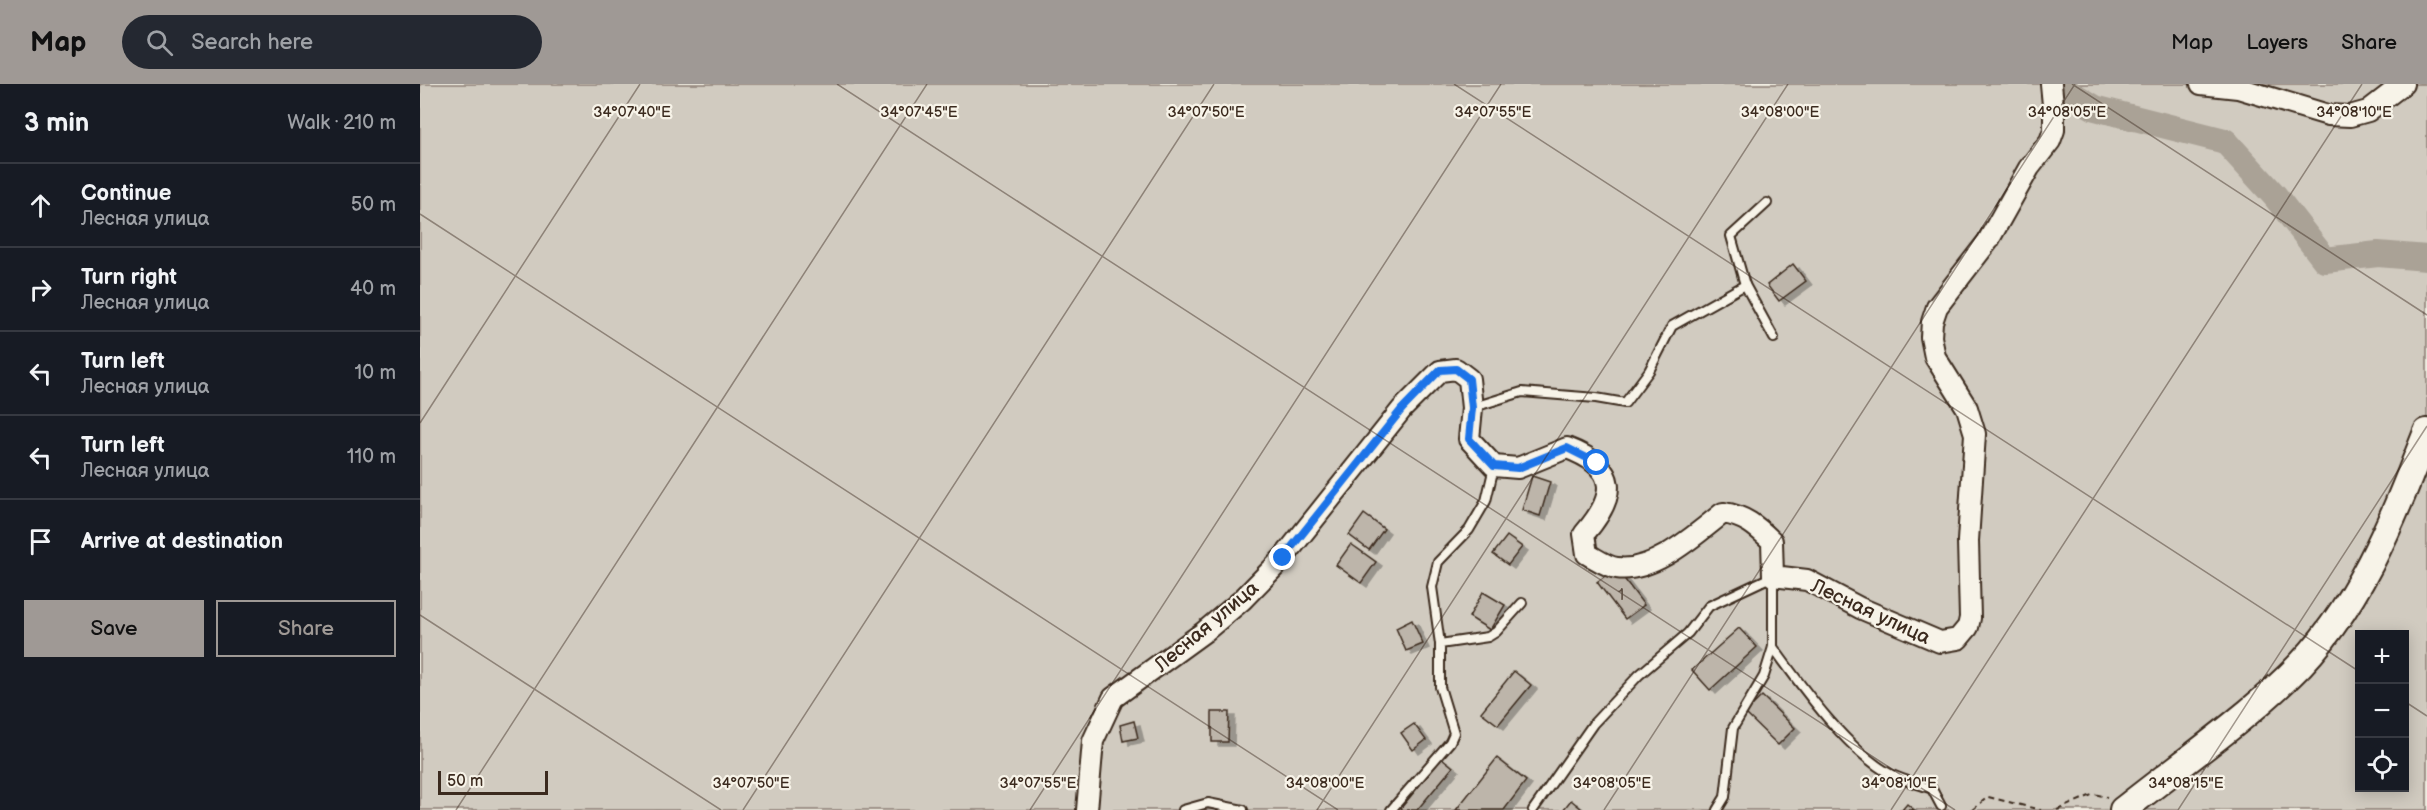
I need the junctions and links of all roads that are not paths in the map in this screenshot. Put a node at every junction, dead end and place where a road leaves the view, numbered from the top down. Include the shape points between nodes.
1 (2051, 84) edge
2 (2201, 84) edge
3 (2403, 84) edge
4 (1767, 203) dead end
5 (1745, 285) junction
6 (1774, 338) dead end
7 (1472, 408) junction
8 (2427, 432) edge
9 (2427, 460) edge
10 (1494, 466) junction
11 (1773, 576) junction
12 (1522, 603) dead end
13 (1440, 644) junction
14 (1773, 647) junction
15 (1941, 806) dead end
16 (2133, 807) edge
17 (1087, 810) edge
18 (1183, 810) edge
19 (1243, 810) edge
20 (1391, 810) edge
21 (1533, 810) edge
22 (1717, 810) edge

1 - 11 street, Лесная улица via 2054,130 2050,141 2029,168 1988,241 1937,307 1932,322 1935,357 1955,384 1975,434 1968,541 1968,627 1958,639 1940,642 1807,580
2 - 3 street via 2262,93 2328,115 2350,116 2368,111
4 - 5 lane via 1731,236
5 - 6 lane
5 - 7 lane via 1672,326 1649,371 1625,404 1522,392
7 - 10 street, Лесная улица via 1469,439
7 - 17 street, Лесная улица via 1469,379 1456,369 1440,370 1402,409 1283,558 1242,600 1113,698 1093,741
8 - 16 highway via 2375,556 2348,603 2319,641 2290,675
9 - 16 highway via 2381,569 2329,652 2212,762
10 - 11 street via 1518,468 1567,448 1597,463 1609,497 1584,534 1587,554 1616,568 1644,564 1676,550 1723,513 1752,522 1772,541
10 - 13 lane via 1486,501 1469,530 1438,562 1432,587
11 - 14 lane
11 - 21 lane via 1709,606 1688,633 1639,675 1593,723
12 - 13 lane via 1488,637
13 - 20 lane via 1440,687 1454,733
14 - 15 lane via 1816,706 1865,755 1892,775 1932,789
14 - 22 lane via 1764,676 1733,728 1725,796
18 - 19 lane via 1208,803

